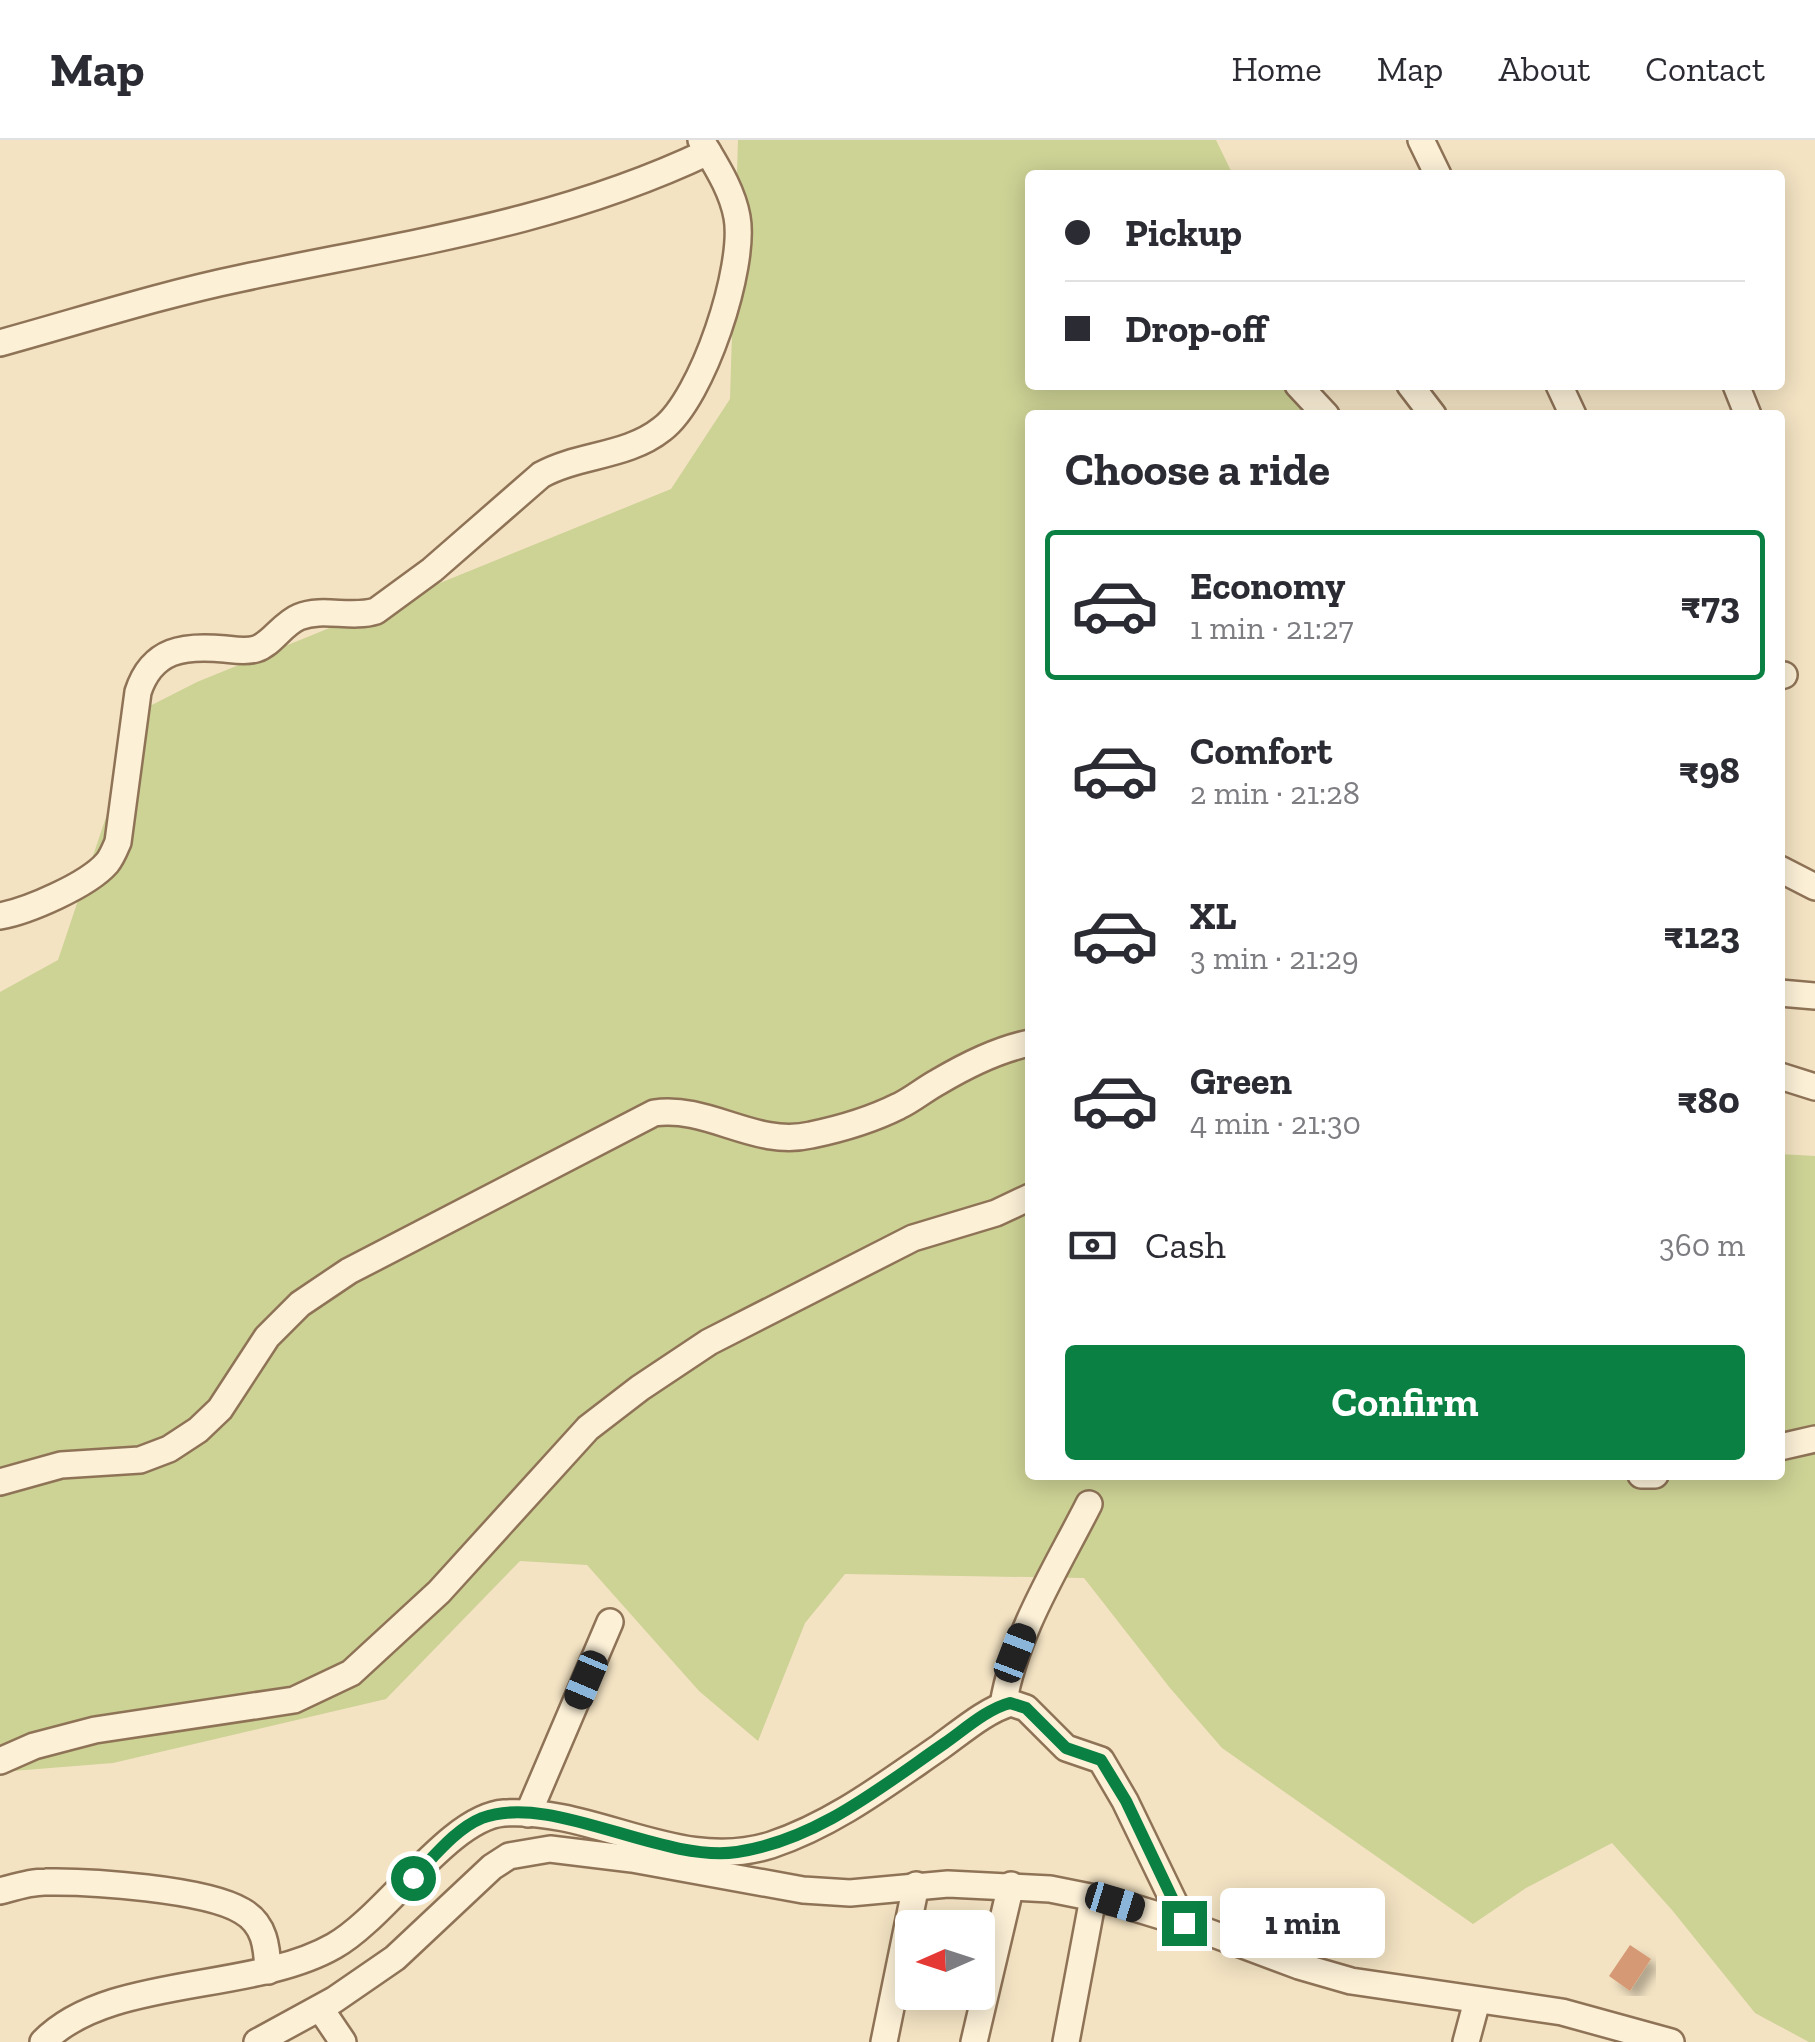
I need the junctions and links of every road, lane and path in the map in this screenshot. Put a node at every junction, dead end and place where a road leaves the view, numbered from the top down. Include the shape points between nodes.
1 (1422, 140) edge
2 (705, 146) edge
3 (1436, 170) edge
4 (0, 342) edge
5 (1303, 390) edge
6 (1414, 390) edge
7 (1321, 410) edge
8 (1429, 410) edge
9 (1785, 871) edge
10 (1815, 886) edge
11 (0, 916) edge
12 (1785, 993) edge
13 (1815, 996) edge
14 (1025, 1045) edge
15 (1785, 1077) edge
16 (1815, 1086) edge
17 (1025, 1199) edge
18 (1815, 1439) edge
19 (1785, 1447) edge
20 (0, 1482) edge
21 (1089, 1504) dead end
22 (610, 1622) dead end
23 (1002, 1705) junction
24 (0, 1761) edge
25 (528, 1814) junction
26 (916, 1886) junction
27 (1012, 1886) junction
28 (0, 1891) edge
29 (1093, 1898) junction
30 (1184, 1923) junction
31 (268, 1971) junction
32 (1477, 2000) junction
33 (320, 2008) junction
34 (1638, 2037) edge
35 (43, 2042) edge
36 (258, 2042) edge
37 (343, 2042) edge
38 (884, 2042) edge
39 (974, 2042) edge
40 (1066, 2042) edge
41 (1466, 2042) edge
42 (1671, 2042) edge

1 - 3 street
2 - 4 street via 606,194 485,230 235,279
2 - 11 street via 730,195 740,238 728,298 696,387 674,418 617,452 540,475 376,612 309,614 262,647 198,647 157,660 144,672 138,692 118,842 108,862 68,889
5 - 7 street
6 - 8 street
9 - 10 street
12 - 13 street
14 - 20 street via 942,1079 899,1106 813,1135 768,1138 690,1114 654,1113 349,1271 300,1304 267,1337 220,1409 169,1450 140,1460 61,1465
15 - 16 street
17 - 24 street via 913,1238 710,1342 640,1388 588,1428 439,1592 351,1673 294,1700 94,1730
18 - 19 street
21 - 23 street via 1022,1634
22 - 25 street
23 - 25 street via 829,1821 768,1846 712,1854
23 - 30 street via 1026,1708 1058,1742 1101,1760
25 - 31 street via 503,1813 470,1824 367,1923 334,1946
26 - 27 street
26 - 33 street via 803,1890 591,1852 527,1851 492,1867 395,1958
26 - 38 street
27 - 29 street
27 - 39 street
28 - 31 street via 44,1882 125,1886 220,1902 244,1911 262,1929
29 - 30 street
29 - 40 street
30 - 32 street via 1351,1981
31 - 35 street via 94,2009
32 - 34 street via 1562,2012
32 - 41 street
33 - 36 street
33 - 37 street
34 - 42 street

